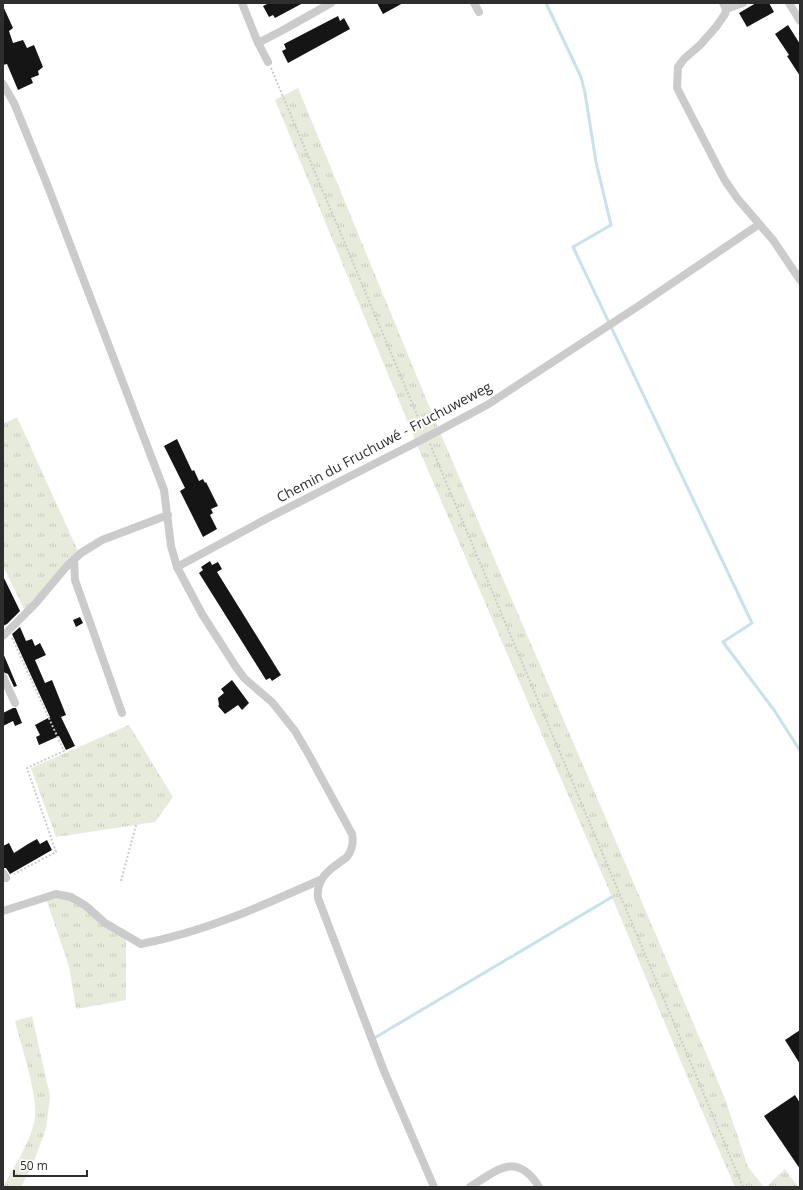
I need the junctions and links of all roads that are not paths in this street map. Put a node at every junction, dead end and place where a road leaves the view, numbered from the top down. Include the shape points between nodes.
1 (242, 3) edge
2 (331, 3) edge
3 (474, 3) edge
4 (743, 3) edge
5 (789, 3) edge
6 (725, 6) edge
7 (479, 12) dead end
8 (800, 21) edge
9 (258, 43) junction
10 (268, 62) road end
11 (3, 84) edge
12 (758, 225) junction
13 (800, 280) edge
14 (168, 515) junction
15 (74, 559) junction
16 (177, 567) junction
17 (5, 634) edge
18 (3, 677) edge
19 (15, 703) dead end
20 (122, 713) dead end
21 (320, 880) junction
22 (3, 911) edge
23 (434, 1187) edge
24 (470, 1187) edge
25 (539, 1187) edge

1 - 9 street
2 - 9 street
3 - 7 street
4 - 6 street
5 - 8 street
6 - 12 street via 725,14 712,32 678,67 677,88 724,179
9 - 10 street
11 - 14 street via 17,110 75,254 164,490
12 - 13 street via 772,240
12 - 16 street, Chemin du Fruchuwé - Fruchuweweg via 487,405
14 - 15 street via 95,543
14 - 16 street via 171,546
15 - 17 street
15 - 20 street via 75,580
16 - 21 street via 202,614 236,667 272,702 288,722 350,830 353,844 350,853
18 - 19 street
21 - 22 street via 216,924 180,936 141,944 105,923 71,897 56,894
21 - 23 street via 320,904 384,1071
24 - 25 street via 508,1165 524,1169

